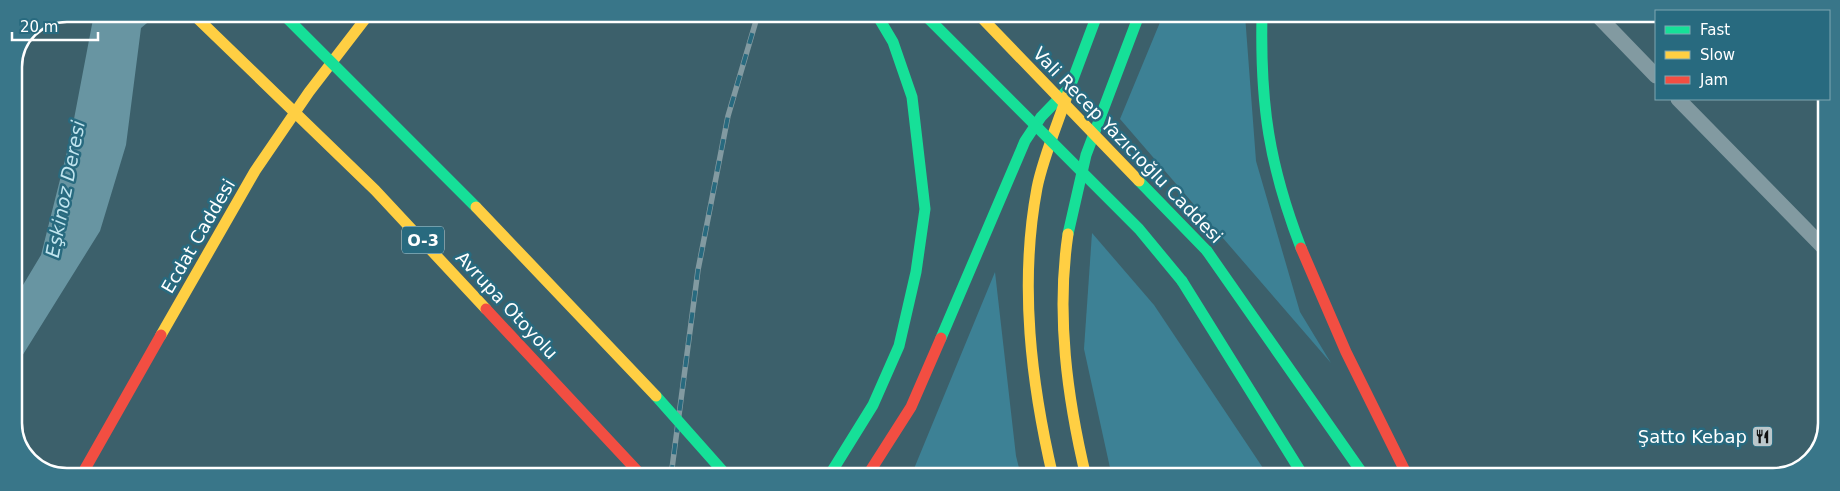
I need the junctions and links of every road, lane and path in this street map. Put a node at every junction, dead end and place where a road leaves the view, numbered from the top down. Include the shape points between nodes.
1 (201, 22) edge
2 (290, 22) edge
3 (361, 22) edge
4 (881, 22) edge
5 (932, 22) edge
6 (986, 22) edge
7 (1094, 22) edge
8 (1136, 22) edge
9 (1262, 22) edge
10 (1604, 22) edge
11 (1655, 75) edge
12 (1070, 87) junction
13 (1679, 100) edge
14 (1817, 241) edge
15 (86, 468) edge
16 (635, 468) edge
17 (720, 468) edge
18 (834, 468) edge
19 (872, 468) edge
20 (1051, 468) edge
21 (1084, 468) edge
22 (1298, 468) edge
23 (1358, 468) edge
24 (1404, 468) edge

1 - 16 main road, Avrupa Otoyolu / O-3, bridge via 375,190
2 - 17 main road, bridge via 496,226 618,354
3 - 15 main road, Ecdat Caddesi via 255,171
4 - 18 main road via 893,42 912,96 925,209 916,272 899,346 874,405
5 - 22 main road, bridge via 1138,229 1182,280
6 - 23 main road, Vali Recep Yazıcıoğlu Caddesi, bridge via 1207,251
7 - 12 main road
8 - 21 main road via 1106,96 1079,177 1064,257 1062,312 1068,383
9 - 24 main road via 1261,70 1267,133 1286,205 1316,285
10 - 11 lane
12 - 19 main road via 1041,117 1025,141 911,406
12 - 20 main road via 1038,187 1029,263 1028,341
13 - 14 lane

